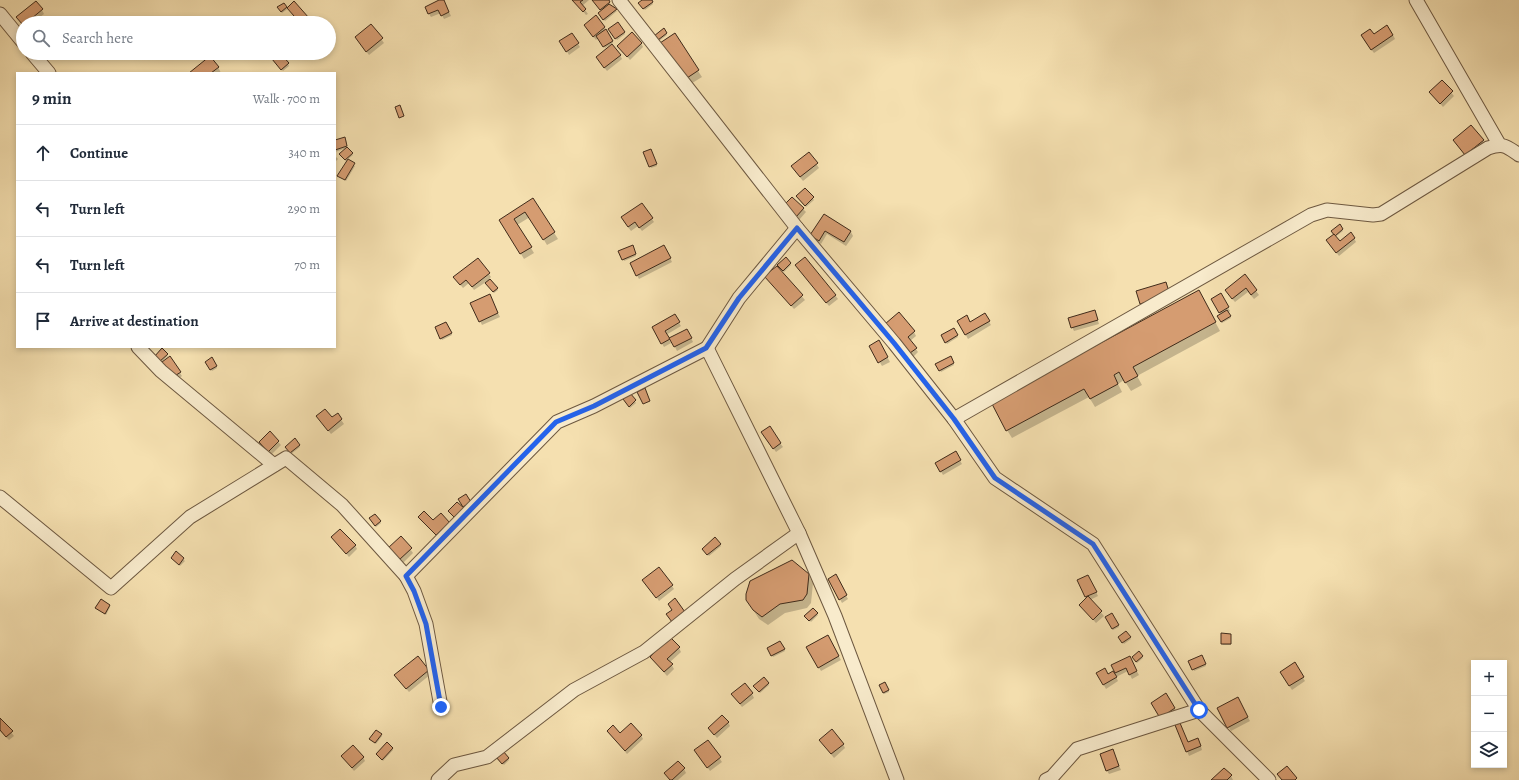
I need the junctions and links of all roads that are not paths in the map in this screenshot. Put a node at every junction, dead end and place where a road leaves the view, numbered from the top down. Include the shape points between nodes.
1 (1416, 0) edge
2 (626, 2) edge
3 (0, 14) edge
4 (16, 33) edge
5 (38, 60) edge
6 (48, 72) edge
7 (1499, 144) junction
8 (1519, 155) edge
9 (797, 228) junction
10 (139, 348) edge
11 (706, 348) junction
12 (954, 419) junction
13 (274, 465) junction
14 (0, 497) edge
15 (798, 533) junction
16 (406, 576) junction
17 (441, 707) dead end
18 (1199, 710) junction
19 (438, 780) edge
20 (897, 780) edge
21 (1046, 780) edge
22 (1269, 780) edge

1 - 7 street
2 - 9 street
3 - 4 street
5 - 6 street
7 - 8 street
7 - 12 street via 1488,148 1381,214 1373,216 1327,210 1311,215
9 - 11 street via 739,298
9 - 12 street
10 - 13 street via 161,371
11 - 15 street
11 - 16 street via 594,406 556,422
12 - 18 street via 995,478 1093,544
13 - 14 street via 190,517 111,588
13 - 16 street via 286,458 342,505
15 - 19 street via 735,578 644,652 574,690 487,757 454,765
15 - 20 street via 835,616
16 - 17 street via 426,624
18 - 21 street via 1077,749 1052,777
18 - 22 street

